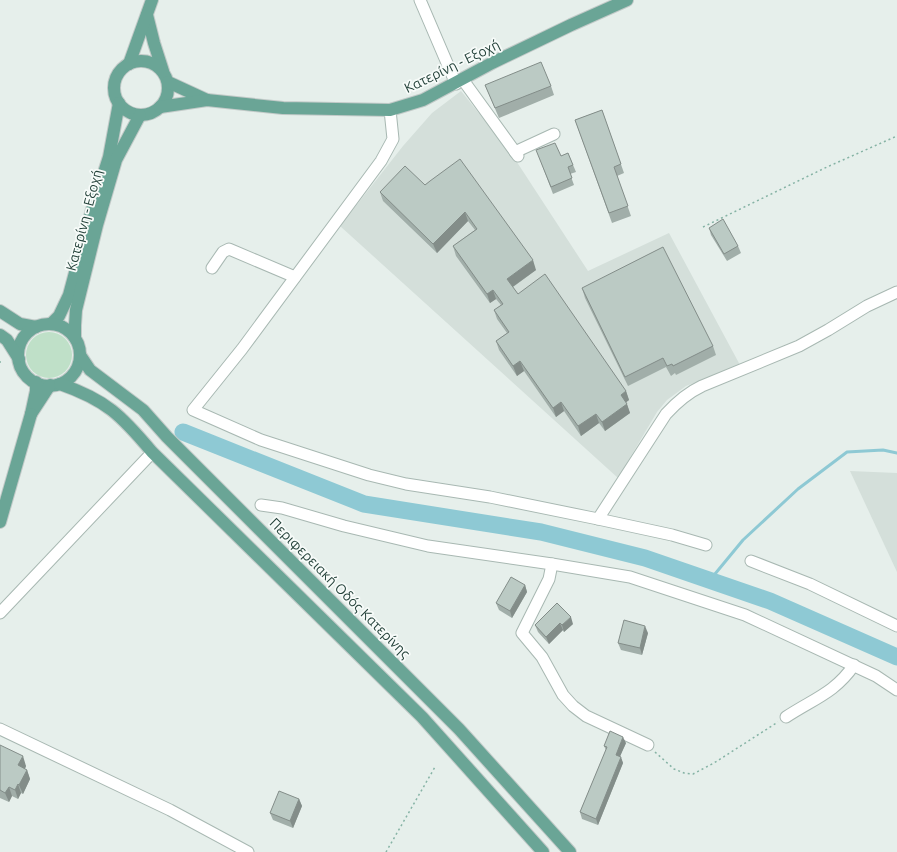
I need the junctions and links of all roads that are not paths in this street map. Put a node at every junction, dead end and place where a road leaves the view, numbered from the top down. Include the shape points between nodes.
1 (152, 0) edge
2 (420, 0) edge
3 (627, 0) edge
4 (147, 15) junction
5 (129, 64) junction
6 (165, 77) junction
7 (459, 82) junction
8 (207, 100) junction
9 (119, 103) junction
10 (160, 107) junction
11 (390, 110) junction
12 (140, 115) junction
13 (554, 134) dead end
14 (212, 268) dead end
15 (295, 277) junction
16 (897, 292) edge
17 (0, 311) edge
18 (51, 324) junction
19 (36, 326) junction
20 (0, 335) edge
21 (75, 338) junction
22 (80, 355) junction
23 (19, 359) junction
24 (36, 382) junction
25 (55, 385) junction
26 (31, 414) junction
27 (148, 457) dead end
28 (261, 505) dead end
29 (598, 519) junction
30 (0, 522) edge
31 (706, 546) dead end
32 (751, 561) dead end
33 (552, 564) junction
34 (0, 613) edge
35 (897, 626) edge
36 (854, 665) junction
37 (897, 690) edge
38 (786, 717) road end
39 (0, 728) edge
40 (648, 745) road end
41 (248, 852) edge
42 (543, 852) edge
43 (570, 852) edge

1 - 4 main road
2 - 7 street
3 - 7 main road, Κατερίνη - Εξοχή via 492,63
4 - 5 main road
4 - 6 main road
5 - 6 main road, Κατερίνη - Εξοχή via 147,61 155,64
5 - 9 main road, Κατερίνη - Εξοχή via 121,70 116,80 115,94
6 - 8 main road, Κατερίνη - Εξοχή
6 - 10 main road via 168,88 166,98
7 - 11 main road, Κατερίνη - Εξοχή via 423,100
7 - 13 street via 517,154
8 - 10 main road, Κατερίνη - Εξοχή
8 - 11 main road, Κατερίνη - Εξοχή via 283,108
9 - 12 main road
9 - 18 main road, Κατερίνη - Εξοχή via 109,157 69,295 59,316
10 - 12 main road, Κατερίνη - Εξοχή
11 - 15 street via 393,139 381,161
12 - 21 main road, Κατερίνη - Εξοχή via 116,160 97,225 76,310
14 - 15 street via 223,252 229,249
15 - 29 street via 193,410 260,440 369,475
16 - 29 street via 867,306 799,346 702,386 678,400 666,414
17 - 19 main road via 20,324
18 - 19 main road
18 - 21 main road via 65,328
19 - 23 main road via 22,340
20 - 23 main road via 7,340
21 - 22 main road
22 - 25 main road via 75,372 68,379
22 - 43 main road, Περιφερειακή Οδός Κατερίνης via 90,370 143,410 459,729
23 - 24 main road via 24,373
24 - 25 main road
24 - 26 main road
25 - 26 main road
25 - 42 main road via 78,390 95,398 122,418 152,452 422,717
26 - 30 main road
27 - 34 street
28 - 33 street via 282,508 428,546
29 - 31 street via 672,535
32 - 35 street via 810,584
33 - 36 street via 630,577 745,615
33 - 40 street via 549,579 522,633 542,657 563,695 573,706 586,716
36 - 37 street
36 - 38 street via 838,685
39 - 41 street via 170,810

